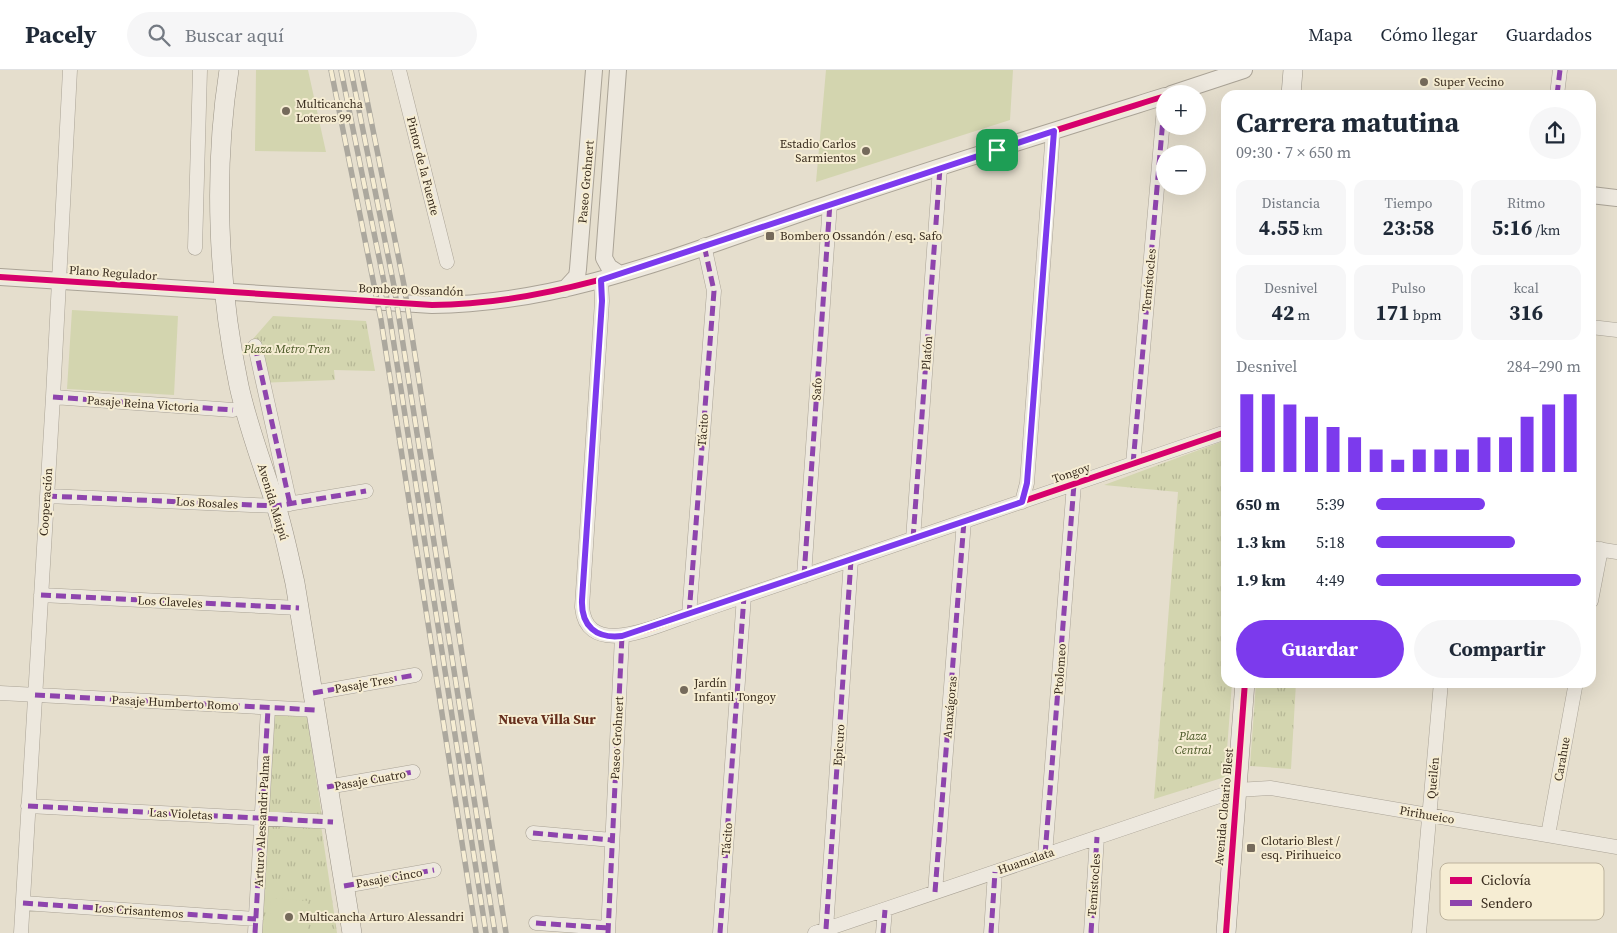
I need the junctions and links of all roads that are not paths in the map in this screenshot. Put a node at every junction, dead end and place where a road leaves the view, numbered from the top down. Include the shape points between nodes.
1 (70, 70) edge
2 (200, 70) edge
3 (230, 70) edge
4 (399, 70) edge
5 (594, 70) edge
6 (618, 70) edge
7 (1244, 70) edge
8 (1293, 70) edge
9 (1560, 70) edge
10 (1199, 85) edge
11 (1291, 90) edge
12 (1558, 90) edge
13 (1156, 99) edge
14 (1054, 131) junction
15 (1162, 135) edge
16 (940, 168) junction
17 (1596, 196) edge
18 (1617, 198) edge
19 (830, 203) junction
20 (704, 246) junction
21 (195, 248) dead end
22 (447, 262) dead end
23 (620, 274) junction
24 (0, 277) edge
25 (59, 280) junction
26 (601, 280) junction
27 (565, 289) junction
28 (225, 290) junction
29 (1596, 328) edge
30 (1617, 330) edge
31 (255, 346) dead end
32 (53, 397) junction
33 (233, 410) dead end
34 (1221, 434) edge
35 (1132, 464) junction
36 (1074, 484) junction
37 (366, 491) dead end
38 (47, 496) junction
39 (1022, 502) junction
40 (283, 505) junction
41 (964, 521) junction
42 (913, 539) junction
43 (1596, 548) edge
44 (1617, 552) edge
45 (852, 560) junction
46 (804, 576) junction
47 (41, 595) junction
48 (744, 596) junction
49 (299, 608) junction
50 (689, 615) junction
51 (615, 636) junction
52 (415, 675) dead end
53 (1245, 688) edge
54 (1440, 688) edge
55 (1575, 688) edge
56 (0, 693) edge
57 (35, 695) junction
58 (314, 701) junction
59 (268, 709) junction
60 (413, 772) dead end
61 (327, 787) junction
62 (1237, 790) junction
63 (28, 806) junction
64 (1429, 815) junction
65 (262, 819) junction
66 (333, 822) junction
67 (533, 833) dead end
68 (1548, 835) junction
69 (1097, 837) junction
70 (612, 840) junction
71 (1617, 847) edge
72 (1045, 855) junction
73 (434, 870) dead end
74 (994, 872) junction
75 (344, 886) junction
76 (935, 892) junction
77 (23, 903) junction
78 (885, 910) junction
79 (536, 923) dead end
80 (255, 926) edge
81 (608, 931) edge
82 (821, 931) edge
83 (21, 933) edge
84 (352, 933) edge
85 (720, 933) edge
86 (883, 933) edge
87 (992, 933) edge
88 (1091, 933) edge
89 (1226, 933) edge
90 (1419, 933) edge

1 - 25 street, Cooperación
2 - 21 street
3 - 28 main road, Avenida Maipú via 220,213
4 - 22 street, Pintor de la Fuente
5 - 27 street, Paseo Grohnert via 579,264 576,276
6 - 23 street, Paseo Grohnert via 604,258 609,267
7 - 10 street
8 - 11 main road
9 - 12 street
13 - 14 street, Bombero Ossandón
14 - 16 street, Bombero Ossandón
14 - 39 street via 1027,483
15 - 35 street, Temístocles
16 - 19 street, Bombero Ossandón
16 - 42 street, Platón
17 - 18 street
19 - 20 street, Bombero Ossandón
19 - 46 street, Safo
20 - 23 street, Bombero Ossandón
20 - 50 street, Tácito via 714,292
23 - 26 street, Bombero Ossandón
24 - 25 street, Plano Regulador
25 - 28 street, Plano Regulador
25 - 32 street, Cooperación
26 - 27 street, Bombero Ossandón
26 - 51 street via 582,607 588,627 594,632
27 - 28 street, Bombero Ossandón via 503,301 432,305
28 - 40 main road, Avenida Maipú via 239,386
29 - 30 street
31 - 40 street, Avenida Maipú
32 - 33 street, Pasaje Reina Victoria
32 - 38 street, Cooperación
34 - 35 street, Tongoy
35 - 36 street, Tongoy
36 - 39 street, Tongoy
36 - 72 street, Ptolomeo
37 - 40 street, Los Rosales
38 - 40 street, Los Rosales
38 - 47 street, Cooperación
39 - 41 street, Tongoy
40 - 49 main road, Avenida Maipú
41 - 42 street, Tongoy
41 - 76 street, Anaxágoras
42 - 45 street, Tongoy
43 - 44 street
45 - 46 street, Tongoy
45 - 82 street, Epicuro
46 - 48 street, Tongoy
47 - 49 street, Los Claveles
47 - 57 street, Cooperación
48 - 50 street, Tongoy
48 - 85 street, Tácito
49 - 58 main road, Avenida Maipú
50 - 51 street, Tongoy
51 - 70 street, Paseo Grohnert
52 - 58 street, Pasaje Tres
53 - 62 main road, Avenida Clotario Blest
54 - 64 street, Queilén
55 - 68 street, Carahue
56 - 57 street, Pasaje Humberto Romo
57 - 59 street, Pasaje Humberto Romo
57 - 63 street, Cooperación
58 - 59 street, Pasaje Humberto Romo
58 - 61 main road, Avenida Maipú
59 - 65 street, Arturo Alessandri Palma
60 - 61 street, Pasaje Cuatro
61 - 66 main road, Avenida Maipú
62 - 64 street, Pirihueico via 1270,788
62 - 69 street, Huamalata
62 - 89 main road, Avenida Clotario Blest
63 - 65 street, Las Violetas
63 - 77 street, Cooperación
64 - 68 street, Pirihueico
64 - 90 street, Queilén
65 - 66 street, Las Violetas
65 - 80 street, Arturo Alessandri Palma
66 - 75 main road, Avenida Maipú
67 - 70 street
68 - 71 street, Pirihueico
69 - 72 street, Huamalata
69 - 88 street, Temístocles
70 - 81 street, Paseo Grohnert
72 - 74 street, Huamalata
73 - 75 street, Pasaje Cinco
74 - 76 street, Huamalata
74 - 87 street
75 - 84 main road, Avenida Maipú
76 - 78 street, Huamalata
77 - 80 street, Los Crisantemos
77 - 83 street, Cooperación
78 - 82 street, Huamalata
78 - 86 street
79 - 81 street, Paseo Grohnert

